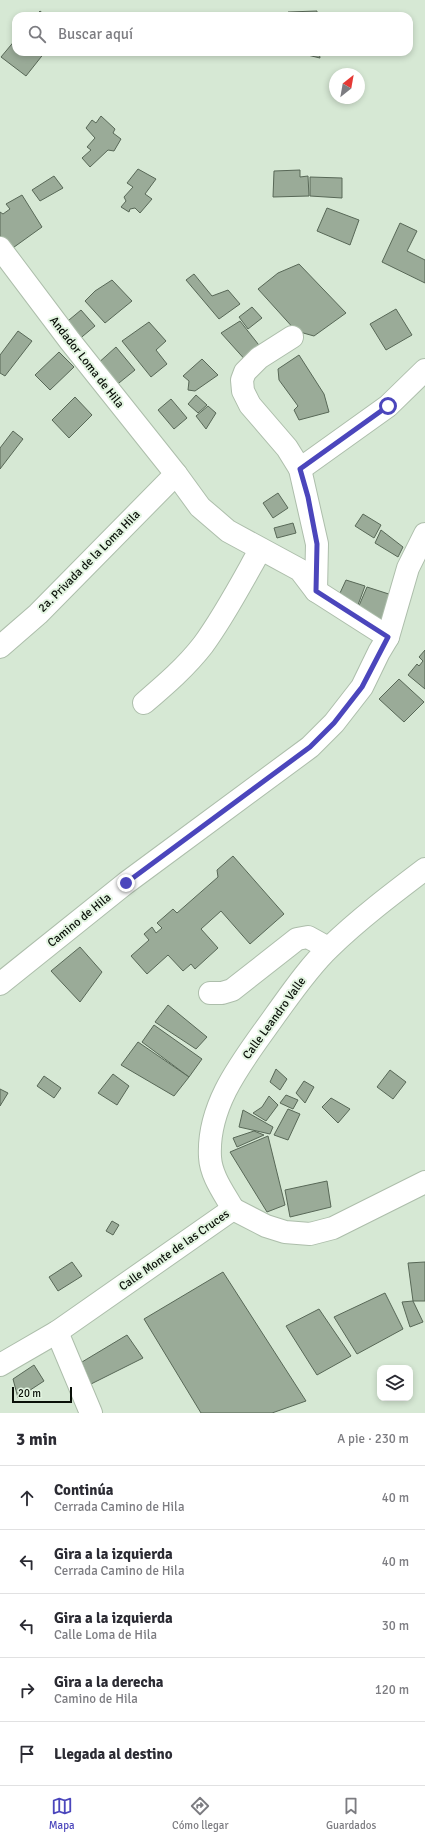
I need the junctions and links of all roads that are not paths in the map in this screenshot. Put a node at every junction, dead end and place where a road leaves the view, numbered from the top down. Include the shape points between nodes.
1 (0, 248) edge
2 (292, 337) dead end
3 (425, 370) edge
4 (300, 469) junction
5 (176, 474) junction
6 (425, 534) edge
7 (260, 550) junction
8 (316, 591) junction
9 (388, 637) junction
10 (0, 647) edge
11 (144, 703) dead end
12 (425, 869) edge
13 (328, 948) junction
14 (0, 984) edge
15 (210, 993) dead end
16 (425, 1182) edge
17 (233, 1209) junction
18 (57, 1332) junction
19 (0, 1365) edge
20 (91, 1413) edge

1 - 5 street, Andador Loma de Hila via 70,342
2 - 4 street via 259,358 245,372 242,380 243,391 250,405 287,448
3 - 4 street via 388,406
4 - 8 street via 317,544
5 - 7 street, Andador Loma de Hila via 206,512 228,532
5 - 10 street, 2a. Privada de la Loma Hila via 38,614
6 - 9 street, Camino de Hila via 408,568
7 - 8 street, Andador Loma de Hila via 300,570
7 - 11 street via 203,645 179,673
8 - 9 street
9 - 14 street, Camino de Hila via 362,687 334,723 310,747 126,883
12 - 13 street, Calle Leandro Valle
13 - 15 street via 308,937 297,939 232,990
13 - 17 street, Calle Leandro Valle via 237,1069 222,1096 214,1120 210,1158 215,1178
16 - 17 street, Calle Monte de las Cruces via 333,1228 310,1234 285,1232 266,1226
17 - 18 street, Calle Monte de las Cruces
18 - 19 street, Calle Monte de las Cruces
18 - 20 street

